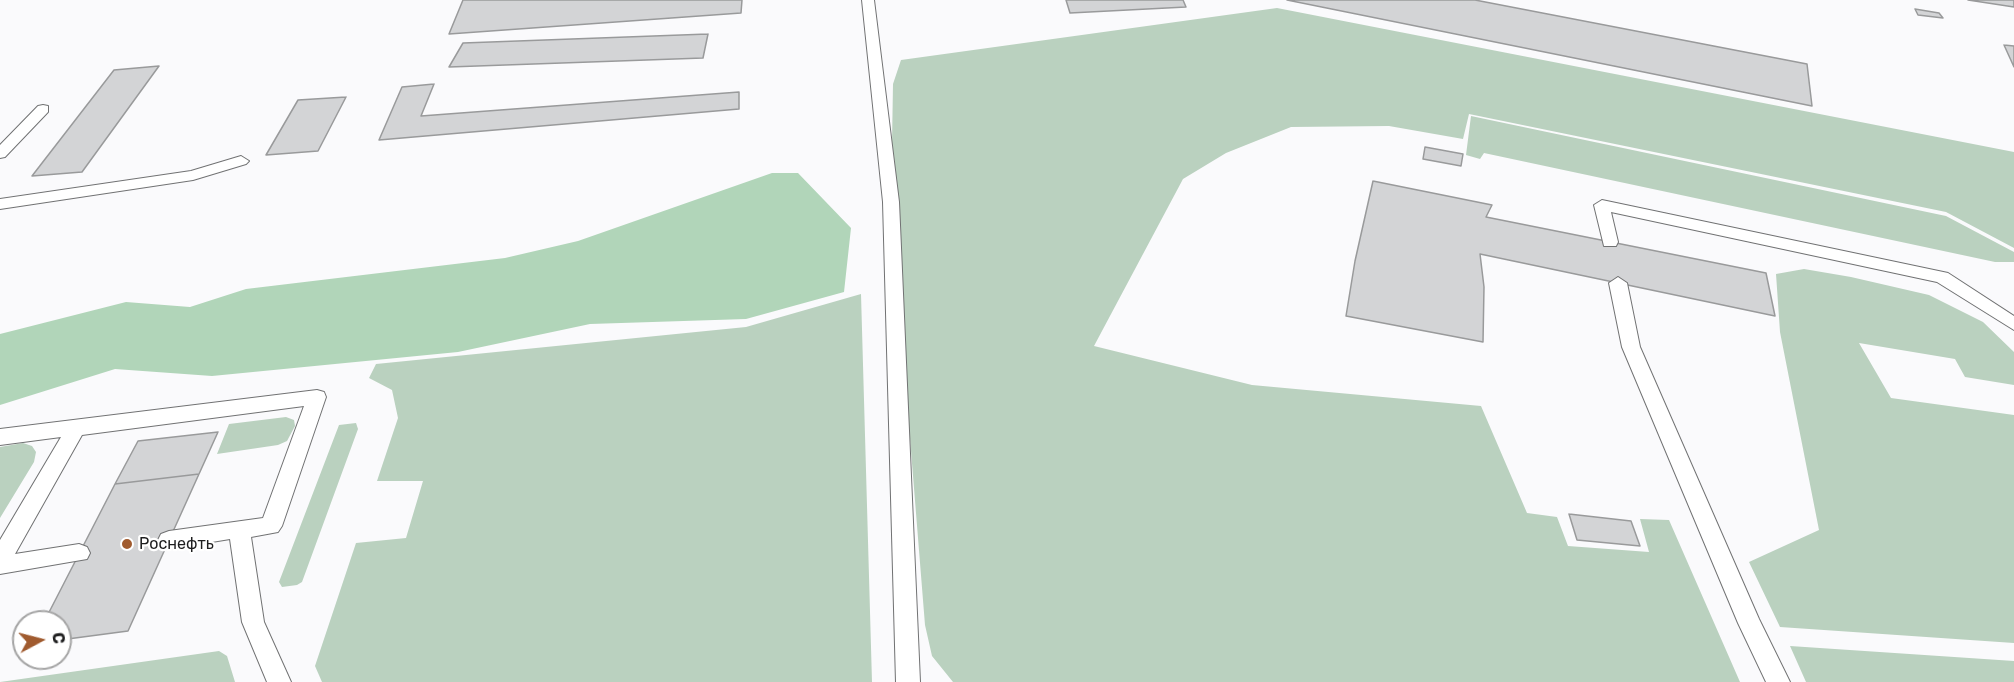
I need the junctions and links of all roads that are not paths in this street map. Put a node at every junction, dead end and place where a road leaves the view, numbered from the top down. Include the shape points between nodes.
1 (868, 0) edge
2 (43, 109) dead end
3 (0, 154) edge
4 (241, 161) dead end
5 (0, 204) edge
6 (1610, 242) dead end
7 (1618, 283) dead end
8 (2014, 324) edge
9 (75, 428) junction
10 (0, 436) edge
11 (239, 529) junction
12 (169, 540) dead end
13 (79, 553) dead end
14 (0, 560) edge
15 (0, 565) edge
16 (279, 682) edge
17 (908, 682) edge
18 (1778, 682) edge

1 - 17 lane via 891,202
2 - 3 lane
4 - 5 lane via 193,175
6 - 8 lane via 1602,205 1942,277
7 - 18 lane via 1631,347
9 - 10 lane
9 - 11 lane via 317,397 271,526
9 - 14 lane
11 - 12 lane
11 - 16 lane via 252,622
13 - 15 lane

